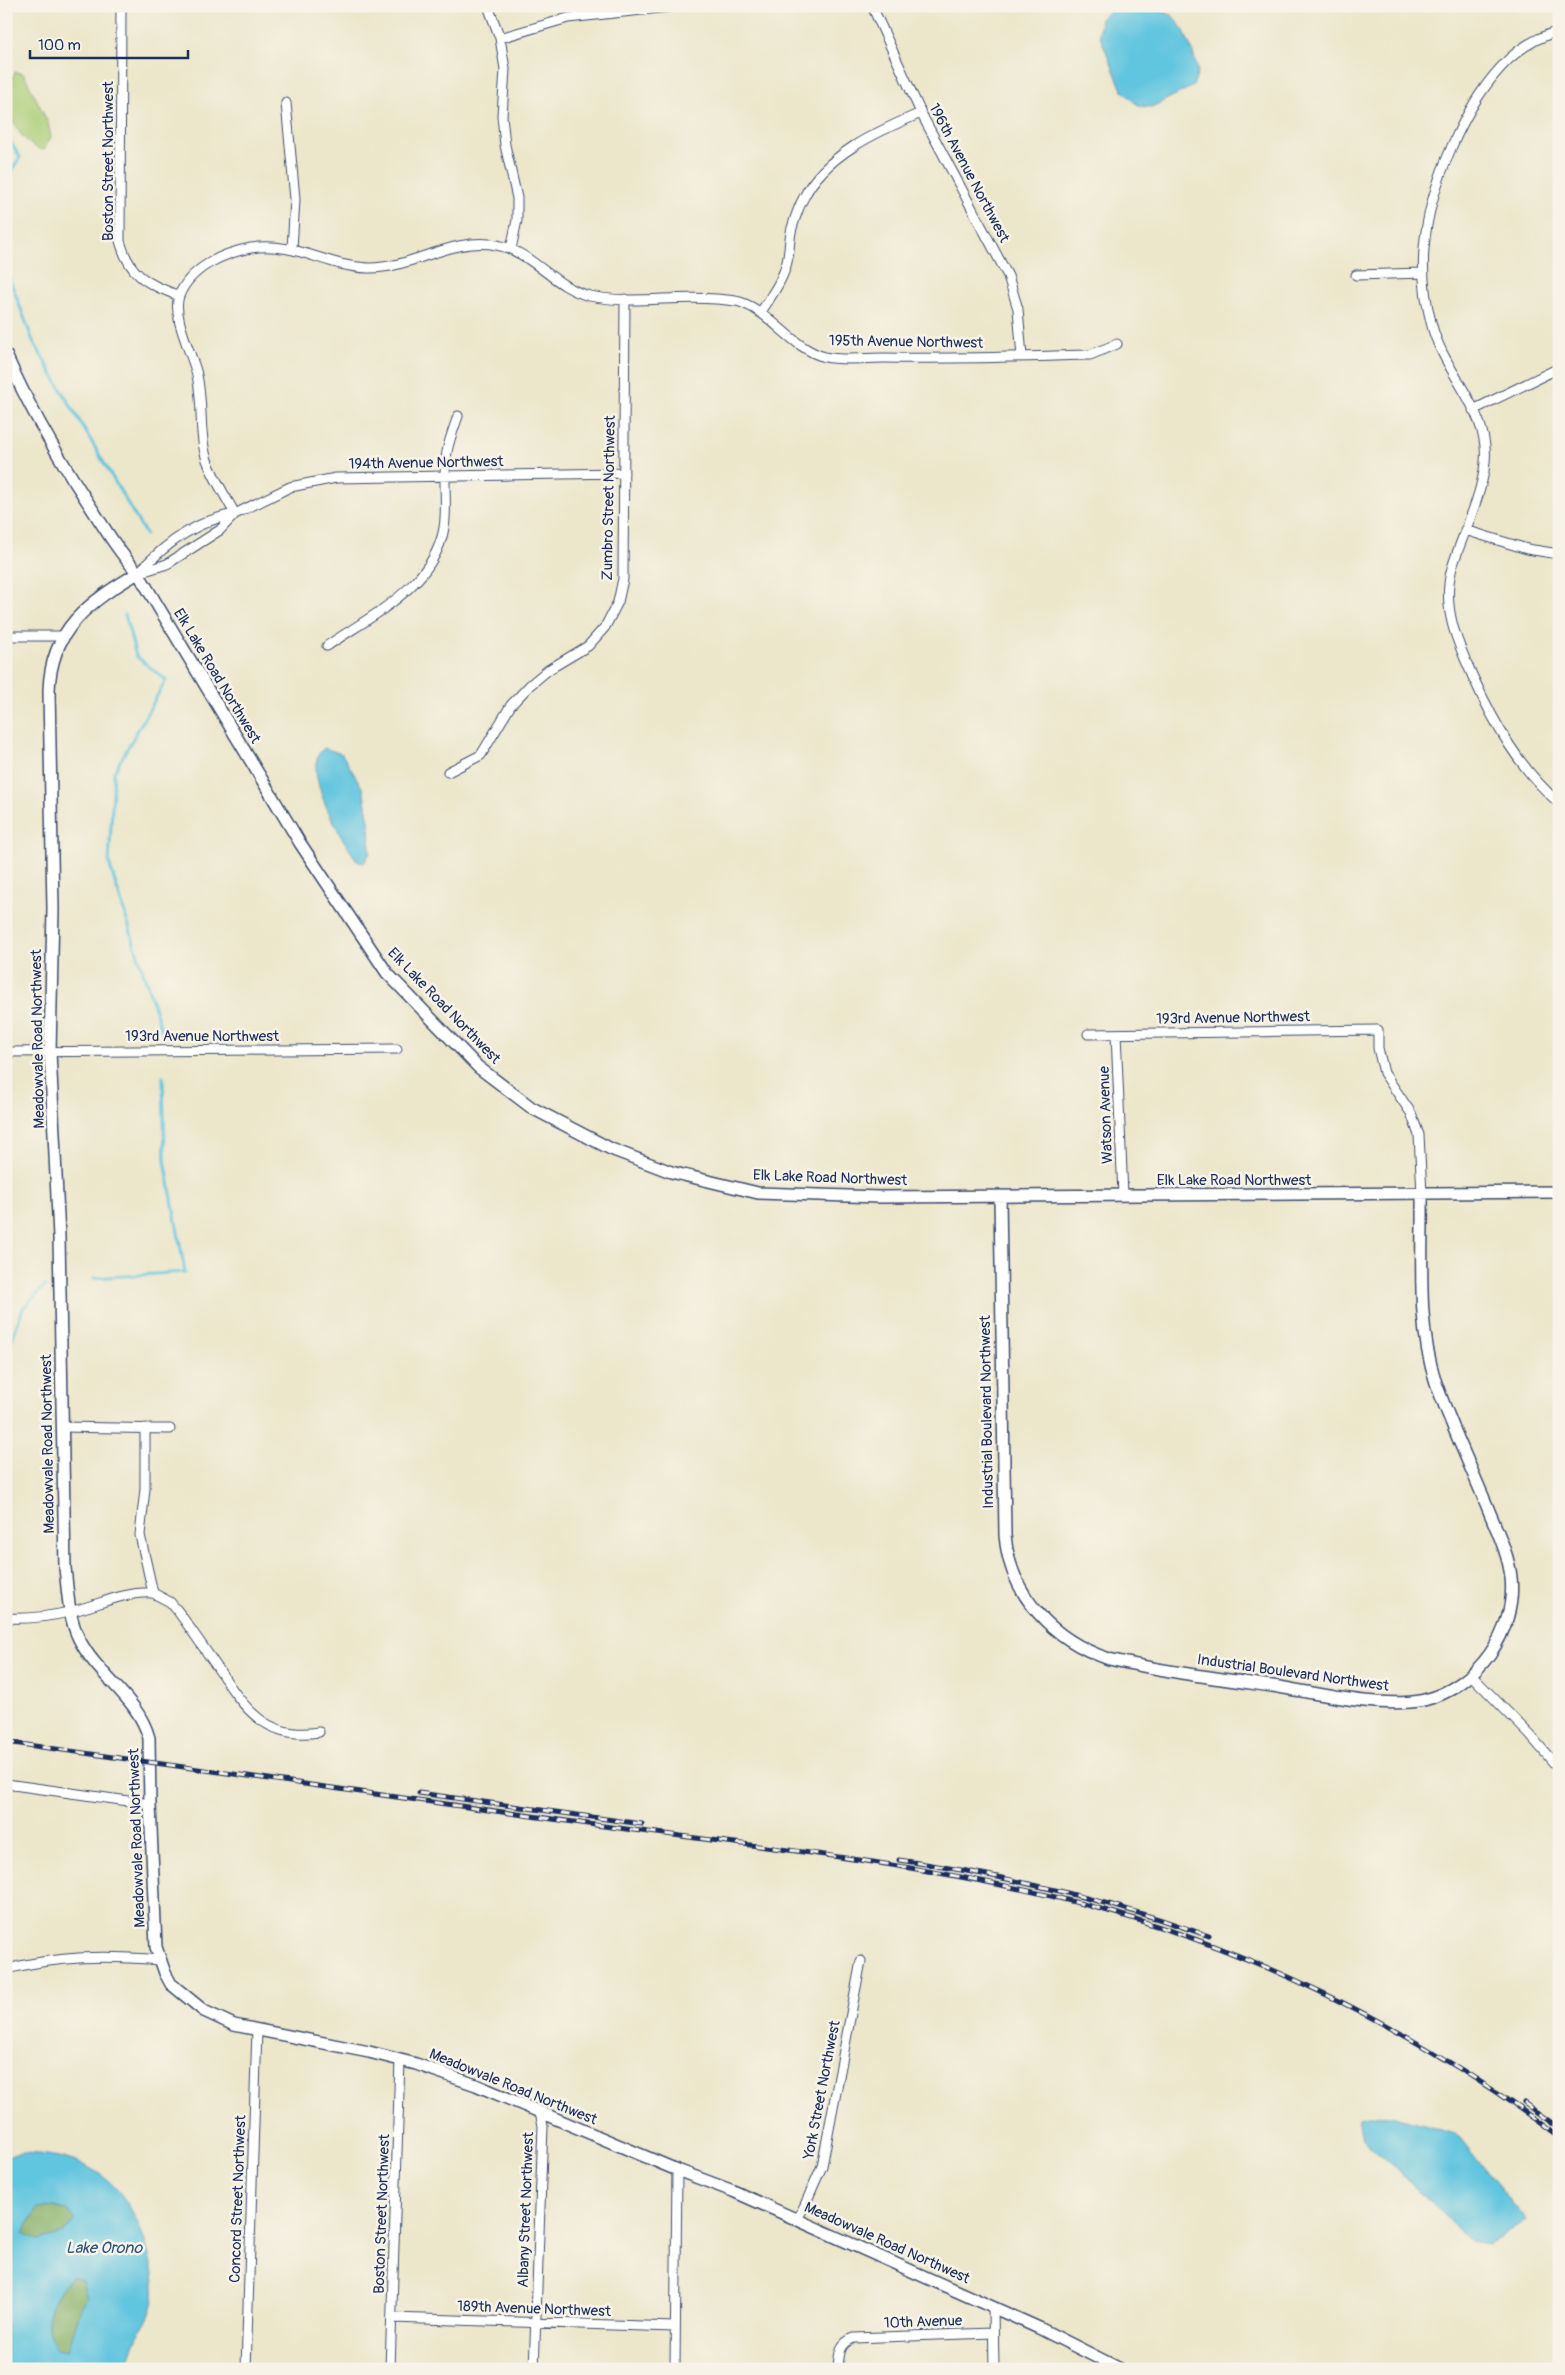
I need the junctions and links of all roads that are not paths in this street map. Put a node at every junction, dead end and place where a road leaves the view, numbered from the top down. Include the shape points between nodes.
1 (121, 6) edge
2 (488, 6) edge
3 (678, 6) edge
4 (872, 6) edge
5 (1559, 31) edge
6 (500, 38) junction
7 (286, 103) dead end
8 (921, 112) junction
9 (292, 249) junction
10 (512, 249) junction
11 (1423, 273) junction
12 (1356, 275) dead end
13 (179, 296) junction
14 (626, 298) junction
15 (761, 312) junction
16 (1117, 344) dead end
17 (6, 355) edge
18 (1022, 357) junction
19 (1559, 368) edge
20 (1473, 410) junction
21 (458, 416) dead end
22 (624, 473) junction
23 (446, 476) junction
24 (235, 514) junction
25 (1465, 530) junction
26 (1559, 554) edge
27 (138, 573) junction
28 (6, 636) edge
29 (62, 636) junction
30 (327, 646) dead end
31 (448, 772) dead end
32 (1559, 803) edge
33 (1088, 1034) dead end
34 (1116, 1034) junction
35 (397, 1049) dead end
36 (6, 1052) edge
37 (50, 1052) junction
38 (1559, 1192) edge
39 (1422, 1194) junction
40 (1123, 1195) junction
41 (1000, 1196) junction
42 (62, 1427) junction
43 (144, 1428) junction
44 (170, 1429) dead end
45 (153, 1594) junction
46 (69, 1612) junction
47 (6, 1618) edge
48 (1471, 1675) junction
49 (319, 1732) dead end
50 (1559, 1769) edge
51 (6, 1784) edge
52 (150, 1804) junction
53 (160, 1960) junction
54 (861, 1961) dead end
55 (6, 1969) edge
56 (257, 2030) junction
57 (400, 2060) junction
58 (540, 2113) junction
59 (677, 2170) junction
60 (797, 2219) junction
61 (992, 2307) junction
62 (392, 2318) junction
63 (535, 2323) junction
64 (675, 2327) junction
65 (993, 2333) junction
66 (246, 2369) edge
67 (390, 2369) edge
68 (534, 2369) edge
69 (675, 2369) edge
70 (838, 2369) edge
71 (994, 2369) edge
72 (1120, 2369) edge

1 - 13 street, Boston Street Northwest via 120,241 123,253 140,278
2 - 6 street
3 - 6 street via 568,18
4 - 8 street, 196th Avenue Northwest
5 - 11 street via 1535,41 1509,59 1475,105 1448,157 1435,193 1427,229
6 - 10 street via 505,69 502,116 516,198 517,220
7 - 9 street via 295,199
8 - 15 street via 887,127 824,170 803,198 791,230 787,263
8 - 18 street, 196th Avenue Northwest via 1008,276 1018,309
9 - 10 street, 195th Avenue Northwest via 344,266 368,268 406,263 467,244 489,243
9 - 13 street, 195th Avenue Northwest via 261,247 226,255 195,273
10 - 14 street, 195th Avenue Northwest via 571,290 594,297
11 - 12 street
11 - 20 street via 1432,328
13 - 24 street via 178,313 201,393 207,460
14 - 15 street, 195th Avenue Northwest via 701,298 739,302
14 - 22 street, Zumbro Street Northwest
15 - 18 street, 195th Avenue Northwest via 794,342 826,357
16 - 18 street, 195th Avenue Northwest via 1090,355
17 - 27 street, Elk Lake Road Northwest via 33,414 56,453 120,552
19 - 20 street
20 - 25 street via 1482,432 1485,461
21 - 23 street via 446,453
22 - 23 street, 194th Avenue Northwest
22 - 31 street, Zumbro Street Northwest via 623,579 618,602 605,626 588,646 548,670 530,686 512,705 481,755
23 - 24 street, 194th Avenue Northwest via 313,481 290,488
23 - 30 street via 444,526 432,564 404,593
24 - 27 street, 194th Avenue Northwest via 220,530 167,564
24 - 27 street, 194th Avenue Northwest via 213,518 160,550
25 - 26 street via 1512,545
25 - 32 street via 1449,581 1449,607 1455,636 1500,733 1534,779
27 - 29 street, Meadowvale Road Northwest via 89,607
27 - 41 street, Elk Lake Road Northwest via 300,843 387,973 478,1067 532,1108 641,1161 671,1172 758,1193
28 - 29 street
29 - 37 street, Meadowvale Road Northwest via 51,665 50,682 53,909
33 - 34 street, 193rd Avenue Northwest
34 - 39 street, 193rd Avenue Northwest via 1378,1030 1384,1073 1411,1113 1420,1135
34 - 40 street, Watson Avenue
35 - 37 street, 193rd Avenue Northwest
36 - 37 street, 193rd Avenue Northwest
37 - 42 street, Meadowvale Road Northwest via 59,1237
38 - 39 street, Elk Lake Road Northwest
39 - 40 street, Elk Lake Road Northwest
39 - 48 street, Industrial Boulevard Northwest via 1423,1304 1431,1364 1504,1546 1511,1577 1509,1610 1504,1625 1490,1654
40 - 41 street, Elk Lake Road Northwest
41 - 48 street, Industrial Boulevard Northwest via 1006,1545 1016,1581 1048,1625 1076,1646 1109,1659 1365,1700 1424,1700 1455,1687
42 - 43 street
42 - 46 street, Meadowvale Road Northwest
43 - 44 street
43 - 45 street via 145,1489 140,1535
45 - 46 street via 126,1595
45 - 49 street via 178,1610 240,1700 260,1721 295,1734
46 - 47 street via 32,1619
46 - 52 street, Meadowvale Road Northwest via 86,1650 135,1706 146,1727 151,1755
48 - 50 street
51 - 52 street
52 - 53 street, Meadowvale Road Northwest via 155,1938
53 - 55 street via 88,1956 42,1960
53 - 56 street, Meadowvale Road Northwest via 171,1984 204,2011 234,2025
54 - 60 street, York Street Northwest via 822,2166
56 - 57 street, Meadowvale Road Northwest
56 - 66 street, Concord Street Northwest
57 - 58 street, Meadowvale Road Northwest via 476,2085
57 - 62 street, Boston Street Northwest
58 - 59 street, Meadowvale Road Northwest
58 - 63 street, Albany Street Northwest via 543,2126
59 - 60 street, Meadowvale Road Northwest
59 - 64 street
60 - 61 street, Meadowvale Road Northwest
61 - 65 street
61 - 72 street, Meadowvale Road Northwest
62 - 63 street, 189th Avenue Northwest
62 - 67 street, Boston Street Northwest
63 - 64 street, 189th Avenue Northwest
63 - 68 street, Albany Street Northwest
64 - 69 street
65 - 70 street, 10th Avenue via 854,2338 842,2346
65 - 71 street

